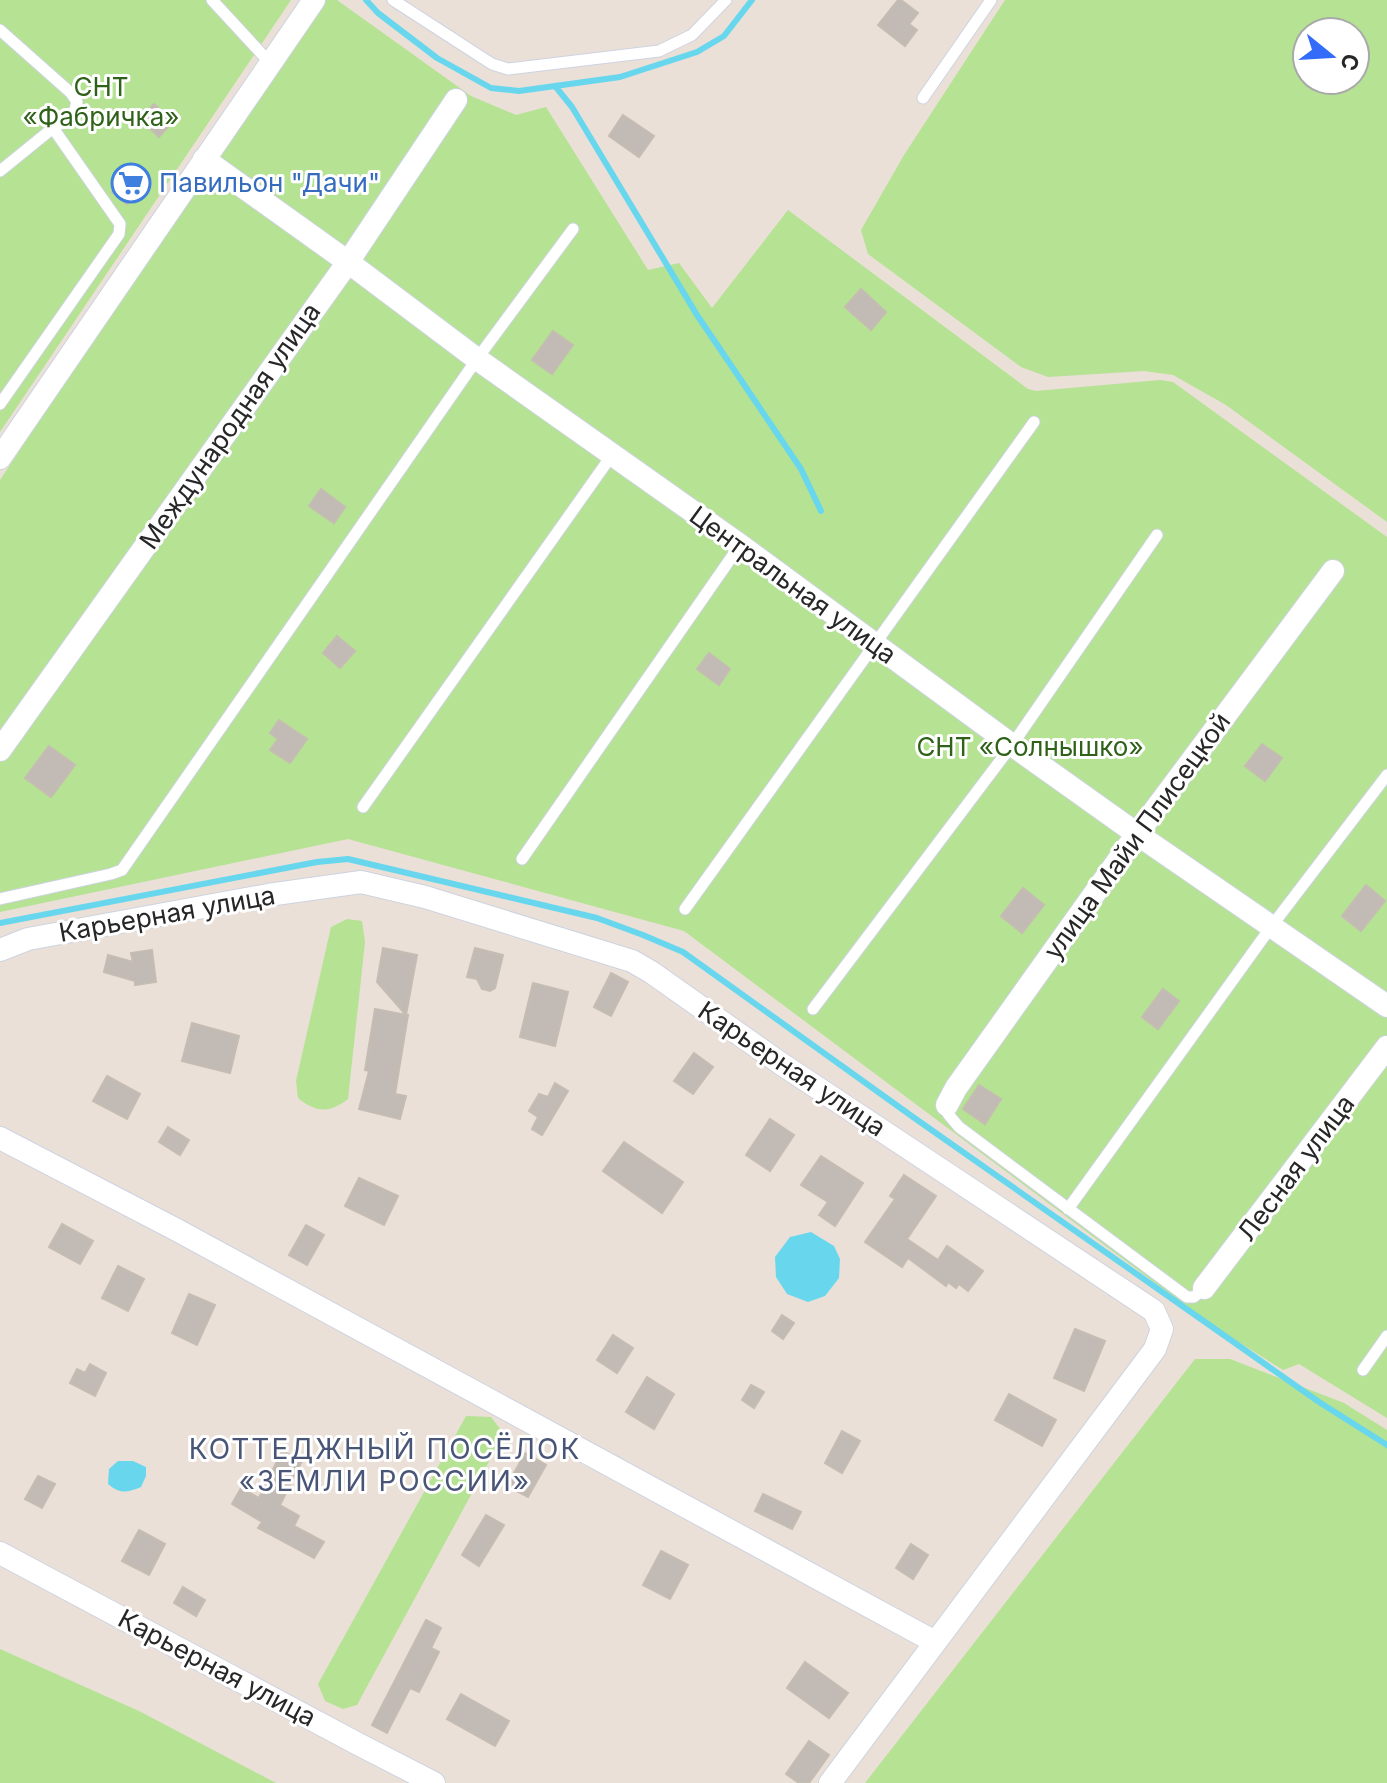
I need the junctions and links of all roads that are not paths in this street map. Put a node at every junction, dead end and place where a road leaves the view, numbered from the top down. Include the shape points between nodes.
1 (212, 0) edge
2 (314, 0) edge
3 (393, 0) edge
4 (726, 0) edge
5 (991, 0) edge
6 (0, 30) edge
7 (271, 65) junction
8 (923, 98) dead end
9 (456, 100) dead end
10 (53, 128) junction
11 (204, 159) junction
12 (0, 171) edge
13 (573, 229) dead end
14 (348, 262) junction
15 (477, 359) junction
16 (0, 404) edge
17 (1034, 422) dead end
18 (612, 455) junction
19 (0, 458) edge
20 (1157, 535) dead end
21 (740, 545) junction
22 (1333, 571) dead end
23 (874, 644) junction
24 (1012, 745) junction
25 (0, 750) edge
26 (1387, 775) edge
27 (363, 807) dead end
28 (1137, 834) junction
29 (522, 859) dead end
30 (0, 899) edge
31 (685, 909) dead end
32 (1271, 927) junction
33 (0, 950) edge
34 (1387, 1006) edge
35 (813, 1009) dead end
36 (1387, 1047) edge
37 (947, 1105) joint
38 (0, 1138) edge
39 (1068, 1209) junction
40 (1204, 1288) joint
41 (1387, 1336) edge
42 (1363, 1370) dead end
43 (0, 1553) edge
44 (935, 1642) junction
45 (434, 1783) edge
46 (830, 1783) edge

1 - 7 lane
2 - 7 street
3 - 4 lane via 508,69 659,51 692,35
5 - 8 lane
6 - 10 lane via 77,102 73,116
7 - 11 street
9 - 14 street, Международная улица
10 - 12 lane
10 - 16 lane via 120,224 119,234
11 - 14 street, Центральная улица
11 - 19 street
13 - 15 lane
14 - 15 street, Центральная улица
14 - 25 street, Международная улица
15 - 18 street, Центральная улица
15 - 30 lane via 122,870
17 - 23 lane
18 - 21 street, Центральная улица
18 - 27 lane
20 - 24 lane
21 - 23 street, Центральная улица
21 - 29 lane
22 - 28 street, улица Майи Плисецкой
23 - 24 street, Центральная улица
23 - 31 lane
24 - 28 street, Центральная улица
24 - 35 lane
26 - 32 lane
28 - 32 street, Центральная улица
28 - 37 street, улица Майи Плисецкой
32 - 34 street, Центральная улица
32 - 39 lane
33 - 44 street, Карьерная улица via 57,933 361,882 632,961 1154,1311 1162,1329 1155,1349
36 - 40 street, Лесная улица
37 - 39 lane via 959,1127
38 - 44 street
39 - 40 lane via 1187,1297
41 - 42 lane
43 - 45 street, Карьерная улица
44 - 46 street, Карьерная улица

